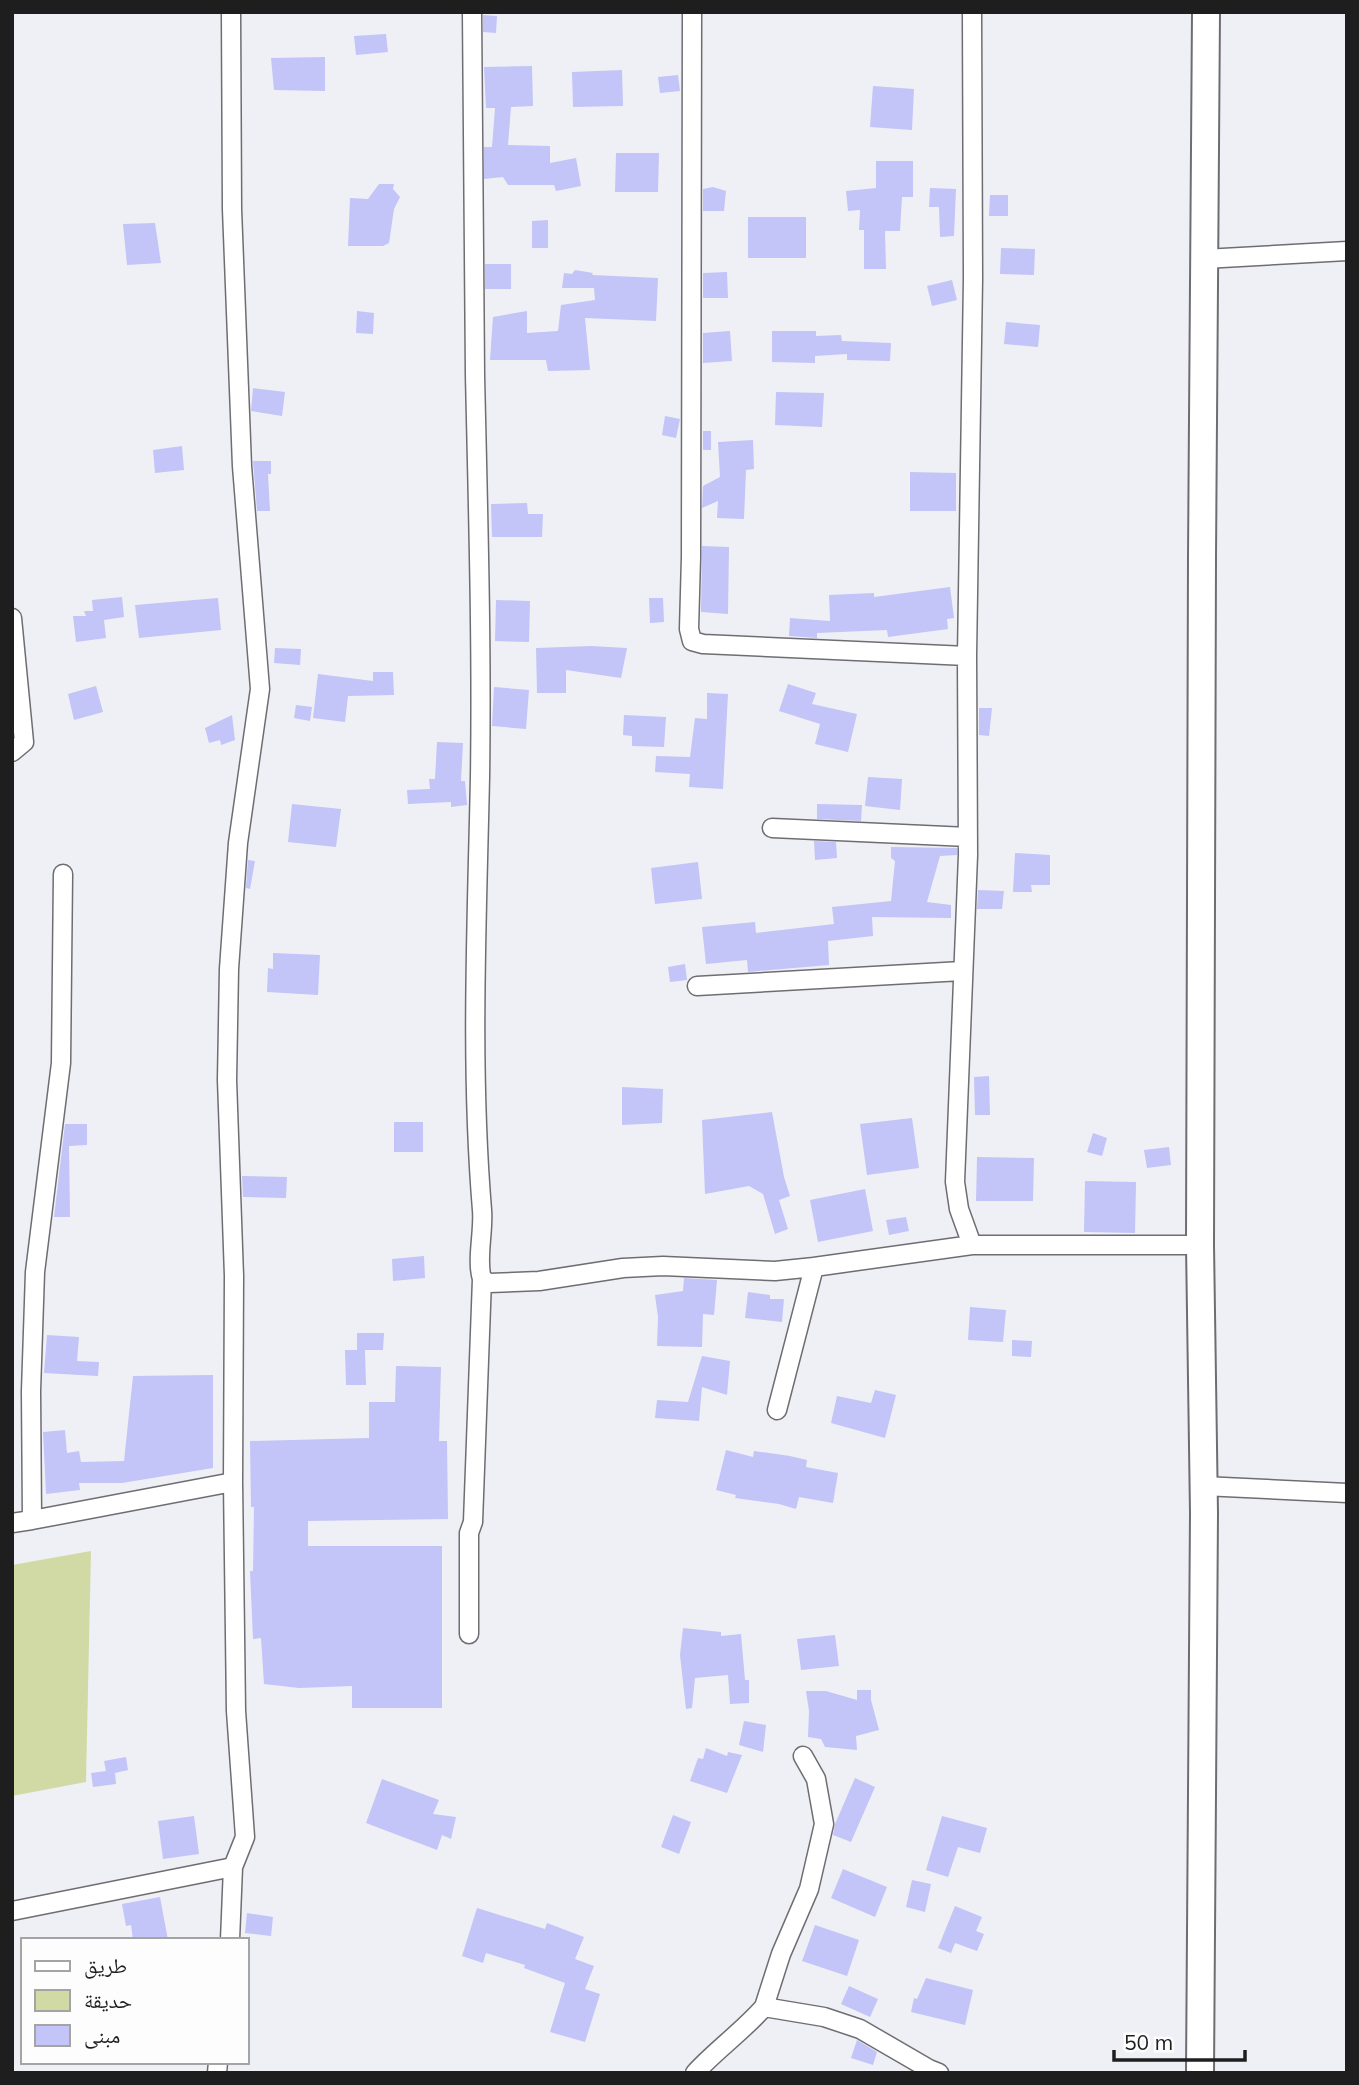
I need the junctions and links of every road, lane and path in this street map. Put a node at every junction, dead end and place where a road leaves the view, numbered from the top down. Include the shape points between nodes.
1 (231, 12) edge
2 (472, 12) edge
3 (692, 12) edge
4 (972, 12) edge
5 (1206, 12) edge
6 (1347, 251) edge
7 (1204, 259) junction
8 (12, 618) edge
9 (967, 656) junction
10 (12, 752) edge
11 (772, 828) dead end
12 (968, 837) junction
13 (63, 874) dead end
14 (962, 971) junction
15 (697, 986) dead end
16 (971, 1245) junction
17 (1200, 1245) junction
18 (814, 1267) junction
19 (482, 1279) junction
20 (777, 1410) dead end
21 (233, 1482) junction
22 (1203, 1486) junction
23 (1347, 1493) edge
24 (32, 1520) junction
25 (12, 1522) edge
26 (469, 1634) dead end
27 (803, 1756) dead end
28 (233, 1867) junction
29 (12, 1911) edge
30 (230, 1938) edge
31 (764, 2007) junction
32 (695, 2073) edge
33 (939, 2073) edge
34 (1200, 2073) edge

1 - 21 street via 232,209 242,467 260,689 238,843 229,969 226,1080 234,1276
2 - 19 street via 480,759 475,1008
3 - 9 street via 692,641
4 - 9 street
5 - 7 street
6 - 7 street
7 - 17 street
8 - 10 street via 24,742
9 - 12 street
11 - 12 street
12 - 14 street
13 - 24 street via 61,1063 35,1272
14 - 15 street
14 - 16 street via 955,1182
16 - 17 street
16 - 18 street
17 - 22 street
18 - 19 street via 775,1271 663,1266 539,1281 489,1283
18 - 20 street
19 - 26 street via 469,1533
21 - 24 street
21 - 28 street via 236,1710 245,1837
22 - 23 street
22 - 34 street
24 - 25 street
27 - 31 street via 816,1779 824,1824 808,1889
28 - 29 street
28 - 30 street
31 - 32 street
31 - 33 street via 824,2017 860,2029

